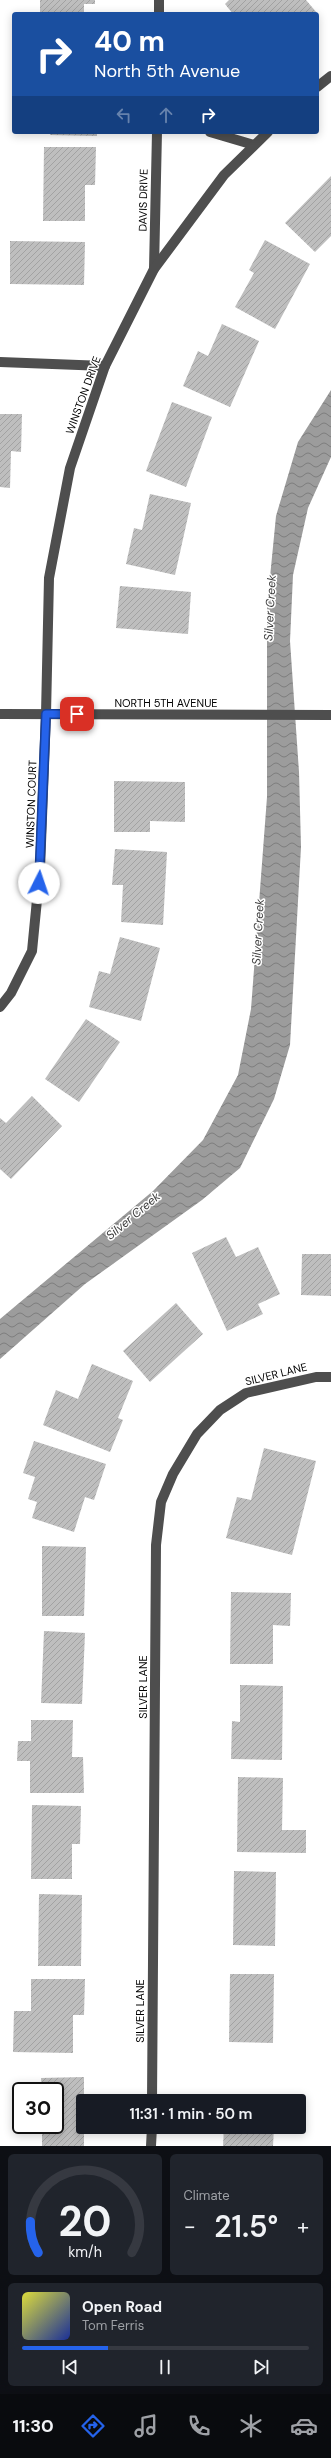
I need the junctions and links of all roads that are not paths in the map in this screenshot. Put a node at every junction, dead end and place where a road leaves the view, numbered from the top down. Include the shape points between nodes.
1 (159, 0) edge
2 (159, 12) edge
3 (331, 76) edge
4 (319, 86) edge
5 (157, 134) edge
6 (217, 134) edge
7 (266, 134) edge
8 (254, 145) junction
9 (154, 269) junction
10 (0, 362) edge
11 (105, 366) junction
12 (0, 714) edge
13 (46, 714) junction
14 (331, 715) edge
15 (0, 1007) edge
16 (331, 1377) edge
17 (152, 2094) edge
18 (152, 2134) edge
19 (151, 2146) edge

1 - 2 street
3 - 4 street
5 - 9 street, DAVIS DRIVE
6 - 8 street
7 - 8 street, WINSTON DRIVE
8 - 9 street, WINSTON DRIVE via 224,175
9 - 11 street, WINSTON DRIVE
10 - 11 street
11 - 13 street, WINSTON DRIVE via 70,468 49,578
12 - 13 street, NORTH 5TH AVENUE
13 - 14 street, NORTH 5TH AVENUE
13 - 15 street, WINSTON COURT via 40,869 32,951 11,993
16 - 17 street, SILVER LANE via 316,1377 246,1393 220,1410 197,1434 173,1474 161,1502 156,1545
18 - 19 street

